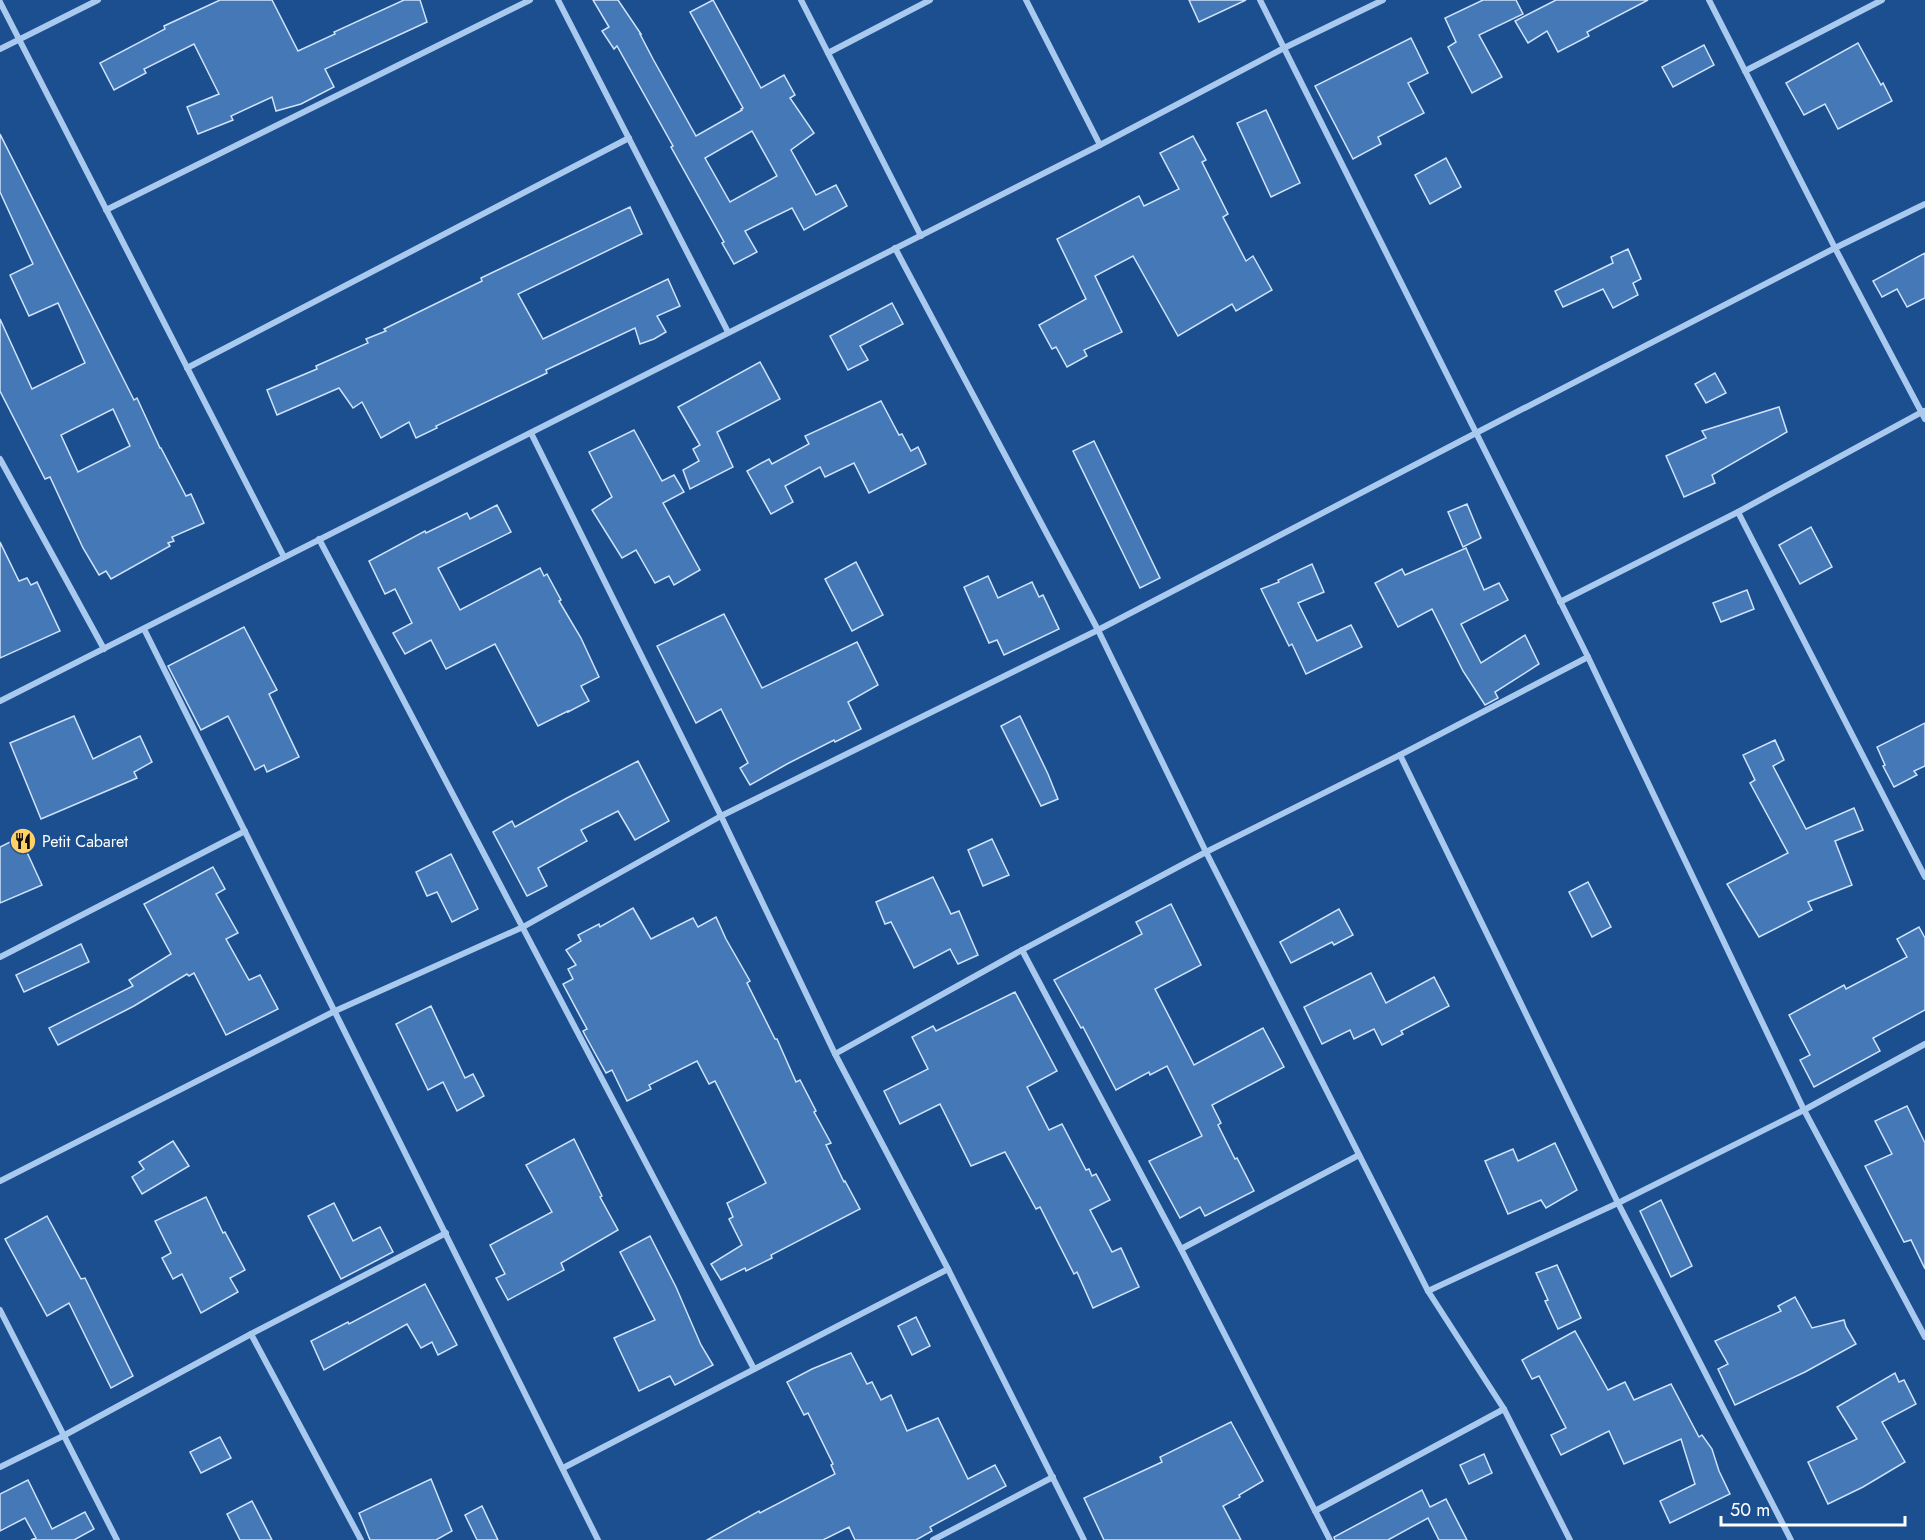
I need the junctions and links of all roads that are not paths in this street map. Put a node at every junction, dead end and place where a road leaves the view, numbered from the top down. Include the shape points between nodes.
1 (98, 0) edge
2 (530, 0) edge
3 (558, 0) edge
4 (801, 0) edge
5 (930, 0) edge
6 (1026, 0) edge
7 (1260, 0) edge
8 (1383, 0) edge
9 (1709, 0) edge
10 (1882, 0) edge
11 (0, 2) edge
12 (19, 39) junction
13 (1284, 48) junction
14 (0, 49) edge
15 (828, 53) junction
16 (1745, 71) junction
17 (629, 138) junction
18 (1100, 145) junction
19 (1925, 204) edge
20 (106, 210) junction
21 (921, 236) junction
22 (895, 248) junction
23 (1834, 249) junction
24 (728, 332) junction
25 (187, 368) junction
26 (1924, 414) edge
27 (531, 433) junction
28 (1476, 433) junction
29 (0, 459) edge
30 (1738, 512) junction
31 (319, 539) junction
32 (284, 557) junction
33 (1560, 602) junction
34 (144, 629) junction
35 (1098, 630) junction
36 (104, 649) junction
37 (1588, 657) junction
38 (0, 701) edge
39 (1400, 755) junction
40 (721, 816) junction
41 (245, 831) junction
42 (1206, 852) junction
43 (1925, 877) edge
44 (523, 927) junction
45 (1022, 950) junction
46 (0, 957) edge
47 (335, 1011) junction
48 (1925, 1044) edge
49 (835, 1054) junction
50 (1804, 1110) junction
51 (1359, 1155) junction
52 (0, 1181) edge
53 (1618, 1203) junction
54 (446, 1233) junction
55 (1181, 1249) junction
56 (948, 1269) junction
57 (1428, 1290) junction
58 (0, 1310) edge
59 (251, 1334) junction
60 (1925, 1337) edge
61 (754, 1369) junction
62 (1504, 1410) junction
63 (63, 1436) junction
64 (0, 1467) edge
65 (563, 1468) junction
66 (1053, 1477) junction
67 (1315, 1510) junction
68 (117, 1540) edge
69 (361, 1540) edge
70 (598, 1540) edge
71 (933, 1540) edge
72 (1084, 1540) edge
73 (1330, 1540) edge
74 (1570, 1540) edge
75 (1791, 1540) edge

1 - 12 street
2 - 20 street
3 - 17 street
4 - 15 street
5 - 15 street
6 - 18 street
7 - 13 street
8 - 13 street
9 - 16 street
10 - 16 street
11 - 12 street
12 - 14 street
12 - 20 street
13 - 18 street
13 - 28 street
15 - 21 street
16 - 23 street
17 - 24 street
17 - 25 street
18 - 21 street
19 - 23 street
20 - 25 street
21 - 22 street
22 - 24 street
22 - 35 street
23 - 26 street
23 - 28 street
24 - 27 street
25 - 32 street
26 - 30 street
27 - 31 street
27 - 40 street
28 - 33 street
28 - 35 street
29 - 36 street
30 - 33 street
30 - 43 street
31 - 32 street
31 - 44 street
32 - 34 street
33 - 37 street
34 - 36 street
34 - 41 street
35 - 40 street
35 - 42 street
36 - 38 street
37 - 39 street
37 - 50 street
39 - 42 street
39 - 53 street
40 - 44 street
40 - 49 street
41 - 46 street
41 - 47 street
42 - 45 street
42 - 51 street
44 - 47 street
44 - 61 street
45 - 49 street
45 - 55 street
47 - 52 street
47 - 54 street
48 - 50 street
49 - 56 street
50 - 53 street
50 - 60 street
51 - 55 street
51 - 57 street
53 - 57 street
53 - 75 street
54 - 59 street
54 - 65 street
55 - 67 street
56 - 61 street
56 - 66 street
57 - 62 street
58 - 63 street
59 - 63 street
59 - 69 street
61 - 65 street
62 - 67 street
62 - 74 street
63 - 64 street
63 - 68 street
65 - 70 street
66 - 71 street
66 - 72 street
67 - 73 street

